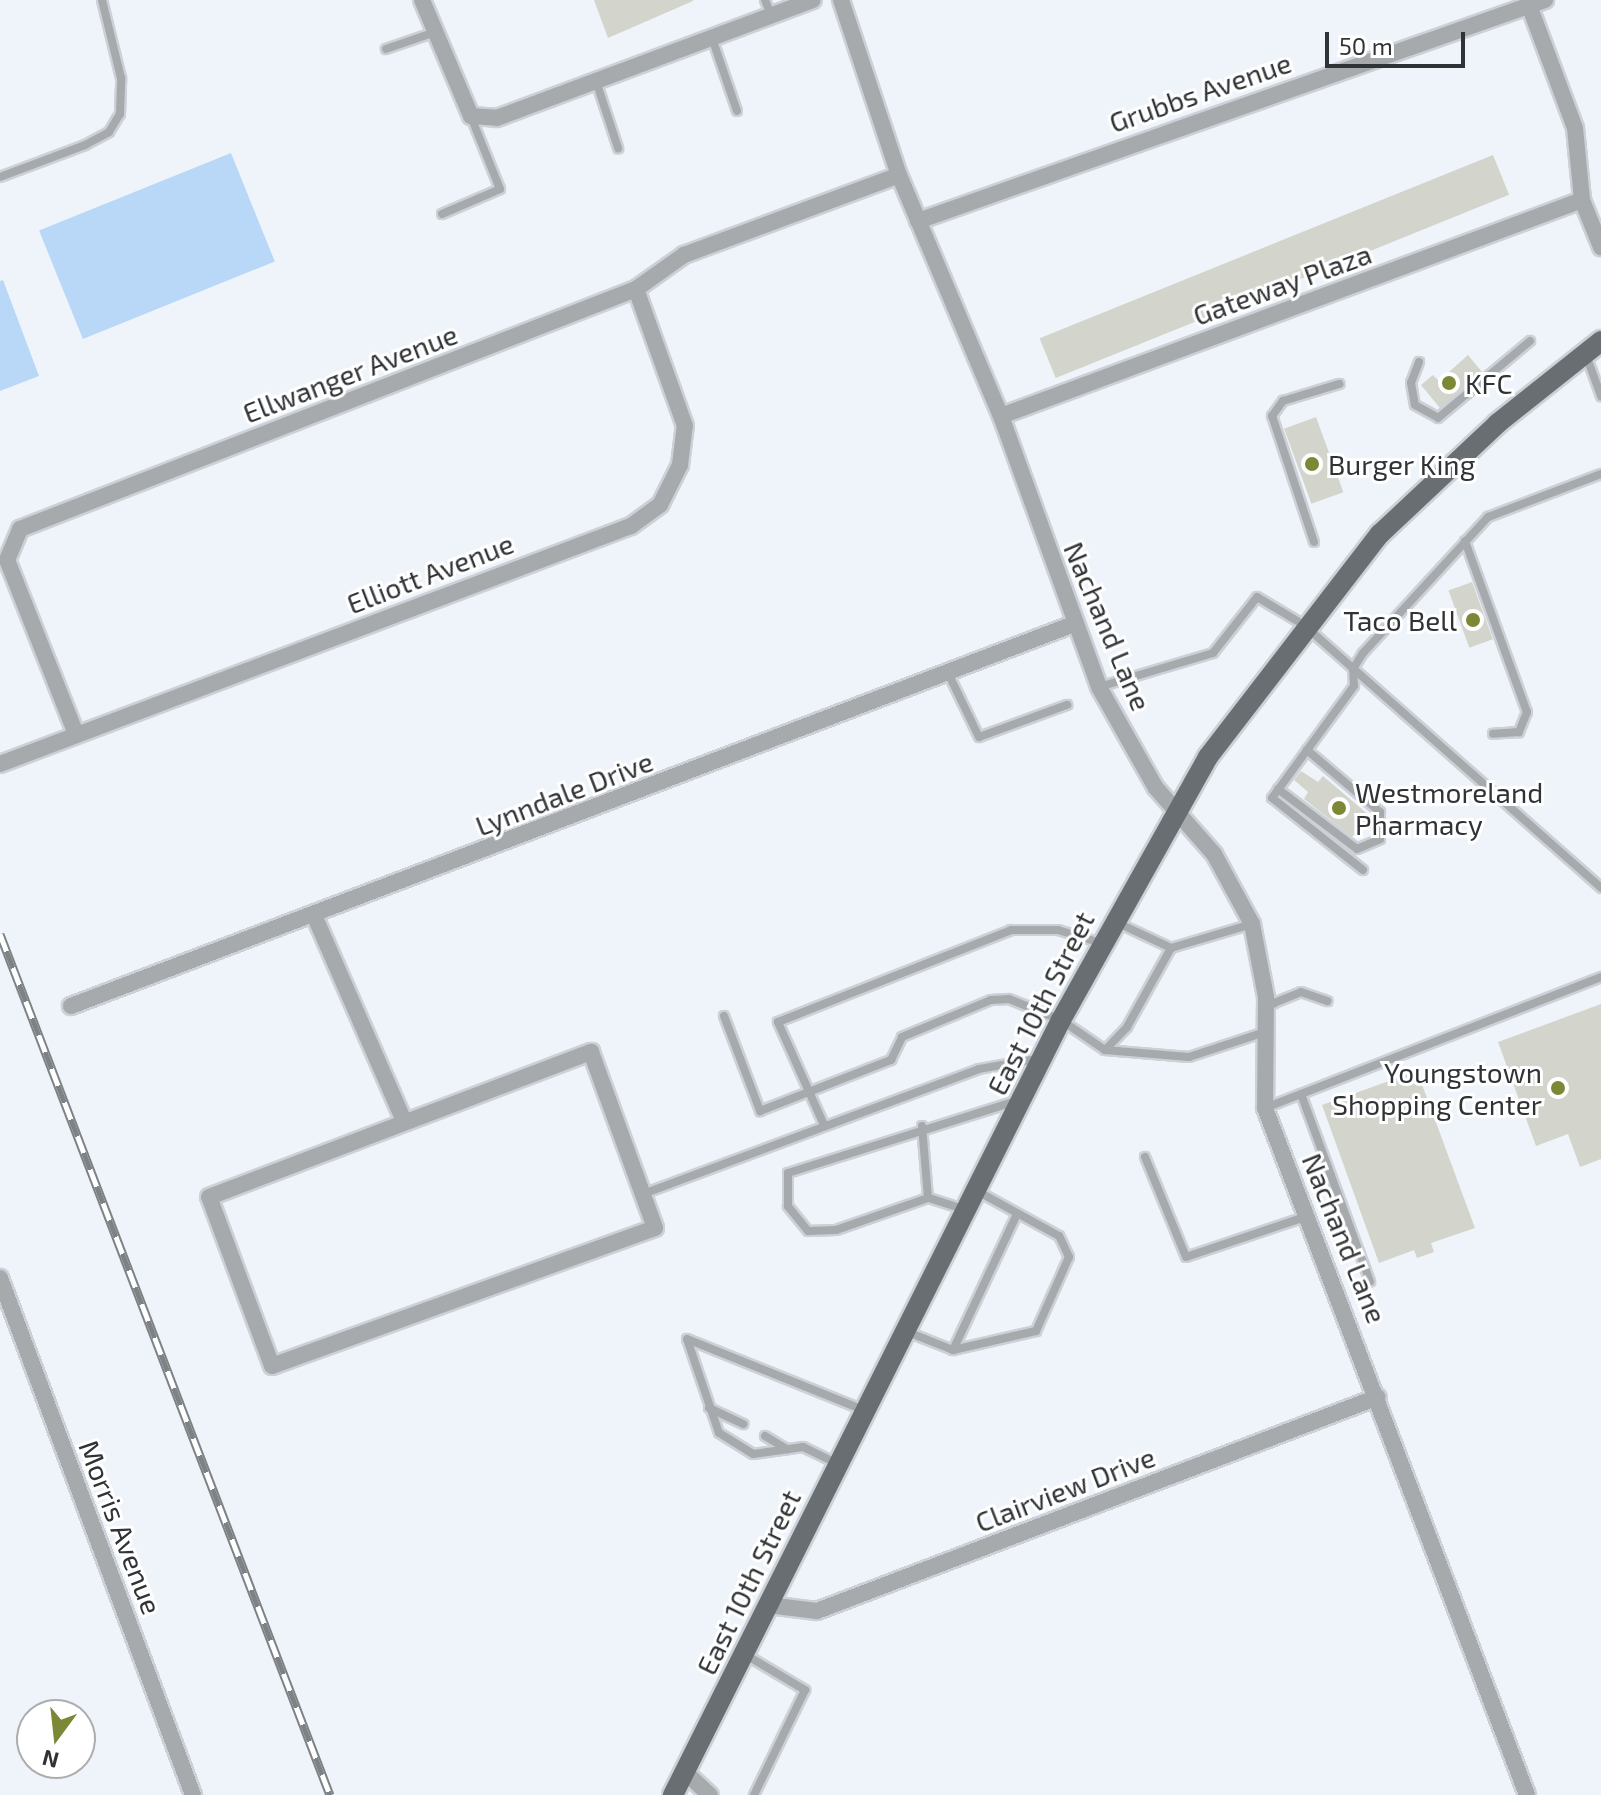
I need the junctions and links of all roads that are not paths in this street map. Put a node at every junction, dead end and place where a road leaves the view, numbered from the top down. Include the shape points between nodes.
1 (102, 0) edge
2 (422, 0) edge
3 (813, 0) edge
4 (841, 0) edge
5 (1537, 3) edge
6 (768, 8) edge
7 (435, 32) junction
8 (712, 38) junction
9 (386, 49) dead end
10 (596, 81) junction
11 (737, 111) dead end
12 (471, 116) junction
13 (618, 148) dead end
14 (899, 175) junction
15 (0, 177) edge
16 (1582, 200) junction
17 (442, 214) dead end
18 (918, 221) junction
19 (1601, 247) edge
20 (636, 289) junction
21 (1530, 341) dead end
22 (1593, 347) edge
23 (1419, 362) dead end
24 (1339, 384) dead end
25 (1601, 396) edge
26 (1001, 416) junction
27 (1601, 474) edge
28 (1465, 541) junction
29 (1314, 542) dead end
30 (1074, 624) junction
31 (1304, 625) junction
32 (1353, 669) junction
33 (949, 675) junction
34 (1099, 687) junction
35 (1067, 705) dead end
36 (76, 734) junction
37 (1493, 734) dead end
38 (1307, 750) junction
39 (0, 764) edge
40 (1278, 789) junction
41 (1175, 810) junction
42 (1363, 870) dead end
43 (1601, 888) edge
44 (314, 915) junction
45 (1113, 921) junction
46 (1252, 924) junction
47 (1101, 943) junction
48 (1171, 948) junction
49 (1601, 977) edge
50 (1266, 997) junction
51 (1327, 1001) dead end
52 (71, 1006) dead end
53 (724, 1016) dead end
54 (1061, 1020) junction
55 (1265, 1032) junction
56 (1105, 1050) junction
57 (1042, 1058) junction
58 (1301, 1094) junction
59 (811, 1096) junction
60 (1021, 1100) junction
61 (1265, 1108) junction
62 (404, 1121) junction
63 (824, 1125) junction
64 (922, 1126) junction
65 (1145, 1157) dead end
66 (976, 1191) junction
67 (643, 1194) junction
68 (928, 1198) junction
69 (966, 1210) junction
70 (1017, 1214) junction
71 (1309, 1216) junction
72 (0, 1278) edge
73 (1370, 1282) dead end
74 (905, 1331) junction
75 (953, 1350) junction
76 (1378, 1397) junction
77 (708, 1407) junction
78 (865, 1411) junction
79 (744, 1424) dead end
80 (765, 1436) dead end
81 (788, 1449) junction
82 (839, 1464) junction
83 (768, 1605) junction
84 (744, 1654) junction
85 (685, 1772) junction
86 (193, 1795) edge
87 (673, 1795) edge
88 (710, 1795) edge
89 (754, 1795) edge
90 (1527, 1795) edge

1 - 15 lane via 121,78 120,114 109,132 85,145
2 - 7 street
3 - 6 street
4 - 14 street, Nachand Lane
5 - 16 street via 1575,128
5 - 18 street, Grubbs Avenue
6 - 8 street
7 - 9 lane
7 - 12 street
8 - 10 street
8 - 11 lane
10 - 12 street via 497,118
10 - 13 lane
12 - 17 lane via 500,189
14 - 18 street, Nachand Lane
14 - 20 street, Ellwanger Avenue via 684,255
16 - 19 street
16 - 26 street, Gateway Plaza
18 - 26 street, Nachand Lane
20 - 36 street, Elliott Avenue via 685,426 680,465 660,505 631,526
20 - 36 street, Ellwanger Avenue via 20,529 7,560
21 - 23 lane via 1438,418 1415,405 1411,383
22 - 25 lane
22 - 31 main road, East 10th Street via 1380,534
24 - 29 lane via 1283,401 1272,416
26 - 30 street, Nachand Lane
27 - 28 lane via 1488,517
28 - 32 lane
28 - 37 lane via 1527,712 1519,732
30 - 33 street, Lynndale Drive
30 - 34 street, Nachand Lane
31 - 32 lane
31 - 34 lane via 1257,597 1213,653
31 - 41 main road, East 10th Street
32 - 38 lane via 1354,686
32 - 43 lane
33 - 35 lane via 979,737
33 - 44 street, Lynndale Drive
34 - 41 street, Nachand Lane
36 - 39 street, Elliott Avenue
38 - 40 lane
38 - 40 lane via 1380,812 1383,832 1375,846 1357,849
40 - 42 lane via 1272,798
41 - 45 main road, East 10th Street
41 - 46 street, Nachand Lane via 1214,854
44 - 52 street, Lynndale Drive
44 - 62 street
45 - 47 main road, East 10th Street
45 - 48 lane
46 - 48 lane
46 - 50 street, Nachand Lane
47 - 54 main road, East 10th Street
47 - 59 lane via 1058,930 1011,930 778,1022
48 - 56 lane via 1127,1027
49 - 58 lane
50 - 51 lane via 1274,1003 1301,992
50 - 55 street, Nachand Lane
53 - 59 lane via 760,1111
54 - 56 lane
54 - 57 main road, East 10th Street
54 - 59 lane via 1009,999 991,1000 902,1037 891,1060
55 - 56 lane via 1189,1057
55 - 61 street, Nachand Lane
57 - 60 main road, East 10th Street
57 - 63 lane via 979,1069
58 - 61 lane
58 - 73 lane
59 - 63 lane
60 - 64 lane
60 - 66 main road, East 10th Street
61 - 71 street, Nachand Lane
62 - 67 street via 591,1052
62 - 67 street via 209,1197 272,1366 655,1228
63 - 67 lane
64 - 68 lane
64 - 68 lane via 788,1173 788,1206 808,1231 836,1230
65 - 71 lane via 1186,1257
66 - 69 main road, East 10th Street
66 - 70 lane
68 - 69 lane
69 - 74 main road, East 10th Street
70 - 75 lane
70 - 75 lane via 1059,1236 1069,1257 1036,1331
71 - 76 street, Nachand Lane
72 - 86 street, Morris Avenue
74 - 75 lane
74 - 78 main road, East 10th Street
76 - 83 street, Clairview Drive via 817,1611
76 - 90 street, Nachand Lane
77 - 78 lane via 687,1339
77 - 79 lane
77 - 81 lane via 719,1433 753,1454
78 - 82 main road, East 10th Street
80 - 81 lane
81 - 82 lane via 803,1447
82 - 83 main road, East 10th Street
83 - 84 main road, East 10th Street
84 - 85 main road, East 10th Street
84 - 89 lane via 805,1690
85 - 87 main road, East 10th Street
85 - 88 street

